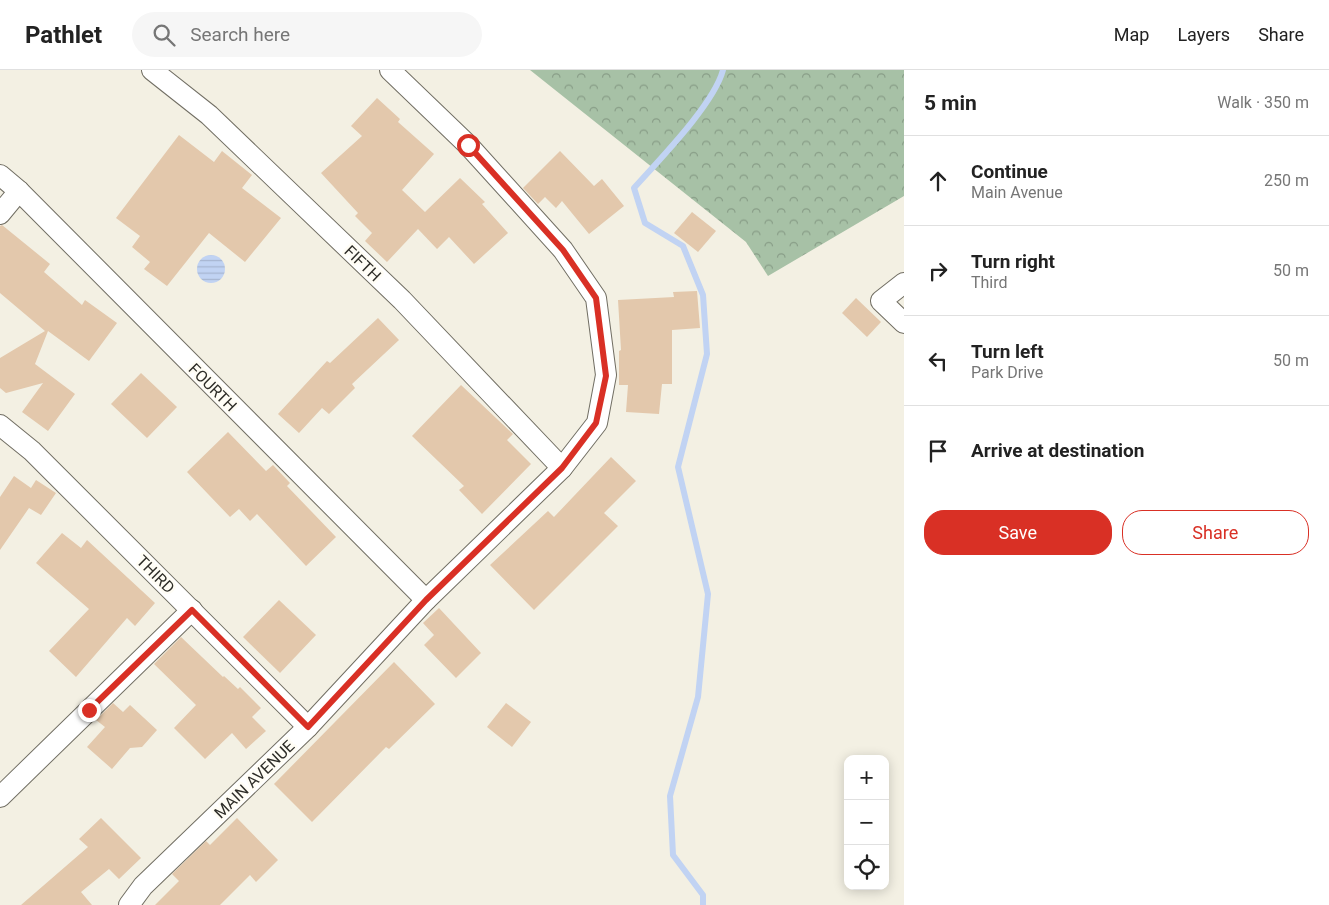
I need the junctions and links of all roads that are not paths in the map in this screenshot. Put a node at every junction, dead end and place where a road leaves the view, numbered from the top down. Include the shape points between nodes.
1 (152, 70) edge
2 (390, 70) edge
3 (0, 175) edge
4 (19, 191) junction
5 (0, 214) edge
6 (904, 284) edge
7 (904, 324) edge
8 (0, 425) edge
9 (562, 468) junction
10 (426, 600) junction
11 (192, 610) junction
12 (308, 727) junction
13 (0, 797) edge
14 (129, 905) edge

1 - 9 street, FIFTH via 209,115 402,300
2 - 9 street, MAIN AVENUE via 468,145 563,250 596,298 606,376 596,423
3 - 4 street, FOURTH
4 - 5 street
4 - 10 street, FOURTH
6 - 7 street via 881,301
8 - 11 street, THIRD via 32,451
9 - 10 street, MAIN AVENUE
10 - 12 street, MAIN AVENUE
11 - 12 street, THIRD
11 - 13 street
12 - 14 street, MAIN AVENUE via 143,886

